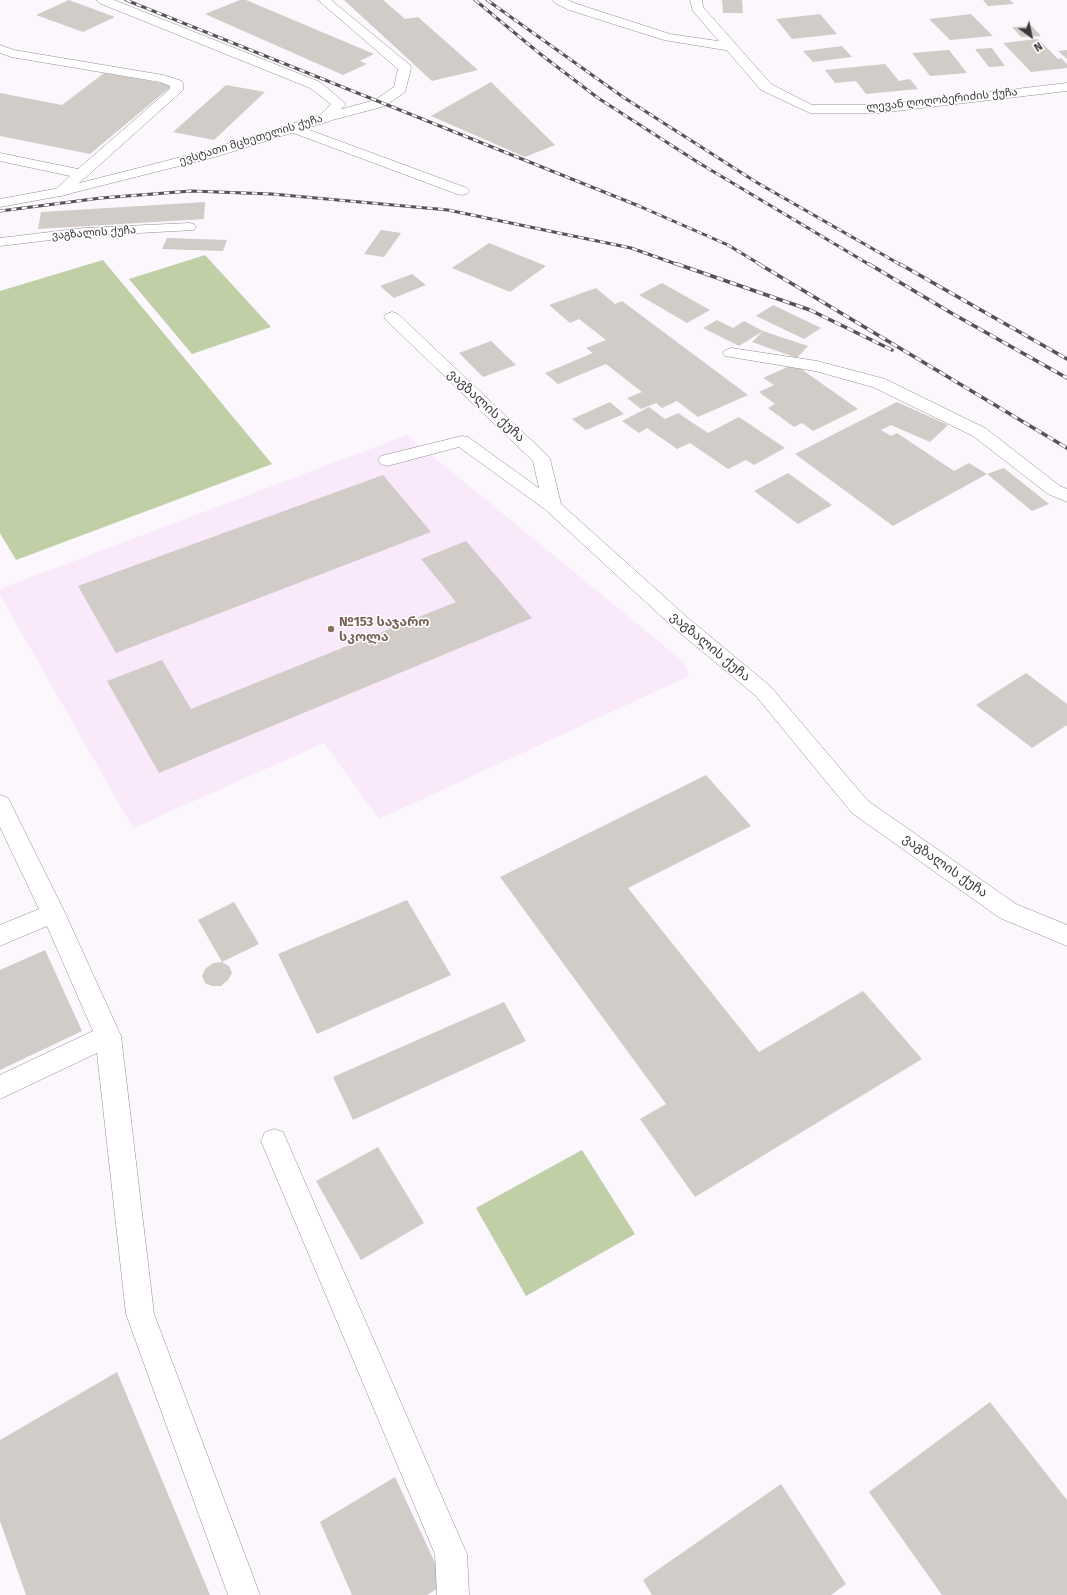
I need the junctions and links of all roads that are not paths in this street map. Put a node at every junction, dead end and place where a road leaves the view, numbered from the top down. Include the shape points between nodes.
1 (103, 0) edge
2 (324, 0) edge
3 (559, 0) edge
4 (696, 0) edge
5 (731, 47) junction
6 (0, 49) edge
7 (1067, 87) edge
8 (325, 118) junction
9 (293, 128) junction
10 (0, 157) edge
11 (81, 174) junction
12 (462, 191) dead end
13 (60, 192) junction
14 (0, 203) edge
15 (189, 227) dead end
16 (0, 242) edge
17 (392, 317) dead end
18 (731, 353) dead end
19 (387, 460) dead end
20 (1067, 496) edge
21 (552, 506) junction
22 (0, 804) edge
23 (53, 913) junction
24 (0, 936) edge
25 (1067, 936) edge
26 (108, 1036) junction
27 (0, 1087) edge
28 (274, 1141) dead end
29 (244, 1595) edge
30 (452, 1595) edge

1 - 8 street, ევსტათი მცხეთელის ქუჩა via 315,85 339,104
2 - 8 street via 405,68 400,89 380,103
3 - 5 street via 573,7 668,37
4 - 5 street, ლევან ღოღობერიძის ქუჩა via 697,8
5 - 7 street, ლევან ღოღობერიძის ქუჩა via 766,87 810,109 879,108
6 - 11 street via 163,79 177,84 176,90
8 - 9 street, ევსტათი მცხეთელის ქუჩა
9 - 12 street
9 - 13 street, ევსტათი მცხეთელის ქუჩა via 210,154
10 - 11 street
11 - 13 street
13 - 14 street, ევსტათი მცხეთელის ქუჩა
15 - 16 street, ვაგზალის ქუჩა via 84,232
17 - 21 street, ვაგზალის ქუჩა via 541,459
18 - 20 street via 810,365 879,383 979,432 1054,490
19 - 21 street via 462,441
21 - 25 street, ვაგზალის ქუჩა via 681,623 763,691 860,807 1008,911
22 - 23 street
23 - 24 street
23 - 26 street
26 - 27 street
26 - 29 street via 140,1314
28 - 30 street via 451,1554

